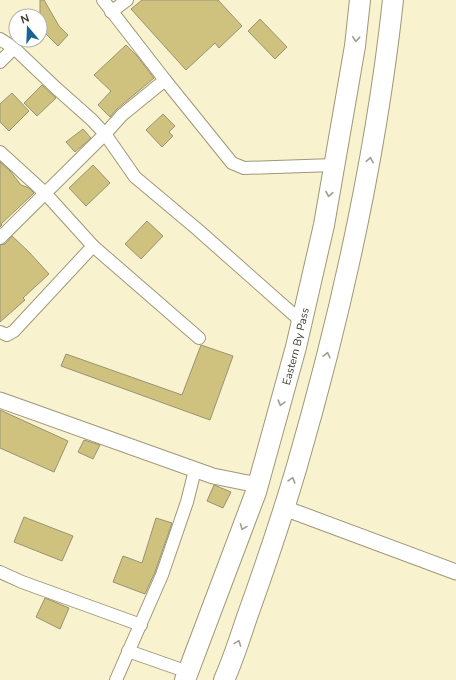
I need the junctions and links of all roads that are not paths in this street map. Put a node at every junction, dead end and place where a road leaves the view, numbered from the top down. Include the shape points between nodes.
1 (103, 0) edge
2 (127, 0) edge
3 (360, 0) edge
4 (393, 0) edge
5 (111, 12) junction
6 (14, 48) joint
7 (0, 62) edge
8 (165, 80) junction
9 (105, 134) junction
10 (0, 152) edge
11 (334, 165) junction
12 (45, 193) junction
13 (0, 238) edge
14 (93, 246) junction
15 (302, 322) junction
16 (0, 332) edge
17 (199, 338) dead end
18 (0, 400) edge
19 (195, 470) junction
20 (258, 485) junction
21 (284, 508) junction
22 (0, 572) edge
23 (456, 572) edge
24 (141, 625) junction
25 (128, 650) junction
26 (186, 676) edge
27 (116, 680) edge
28 (224, 680) edge

1 - 5 street
2 - 5 street
3 -> 11 main road, Eastern By Pass via 355,46
21 -> 4 main road via 319,388 354,245 375,132
5 - 8 street
6 - 7 street
6 - 9 street
8 - 9 street via 122,115
8 - 11 street via 232,162 244,168
9 - 12 street
9 - 15 street via 135,177
10 - 12 street
11 -> 15 main road, Eastern By Pass via 324,225
12 - 13 street
12 - 14 street
14 - 16 street via 14,332 7,335
14 - 17 street
15 -> 20 main road, Eastern By Pass
18 - 19 street
19 - 20 street
19 - 24 street via 162,575
20 -> 26 main road, Eastern By Pass
21 - 23 street
28 -> 21 main road
22 - 24 street
24 - 25 street
25 - 26 street
25 - 27 street

